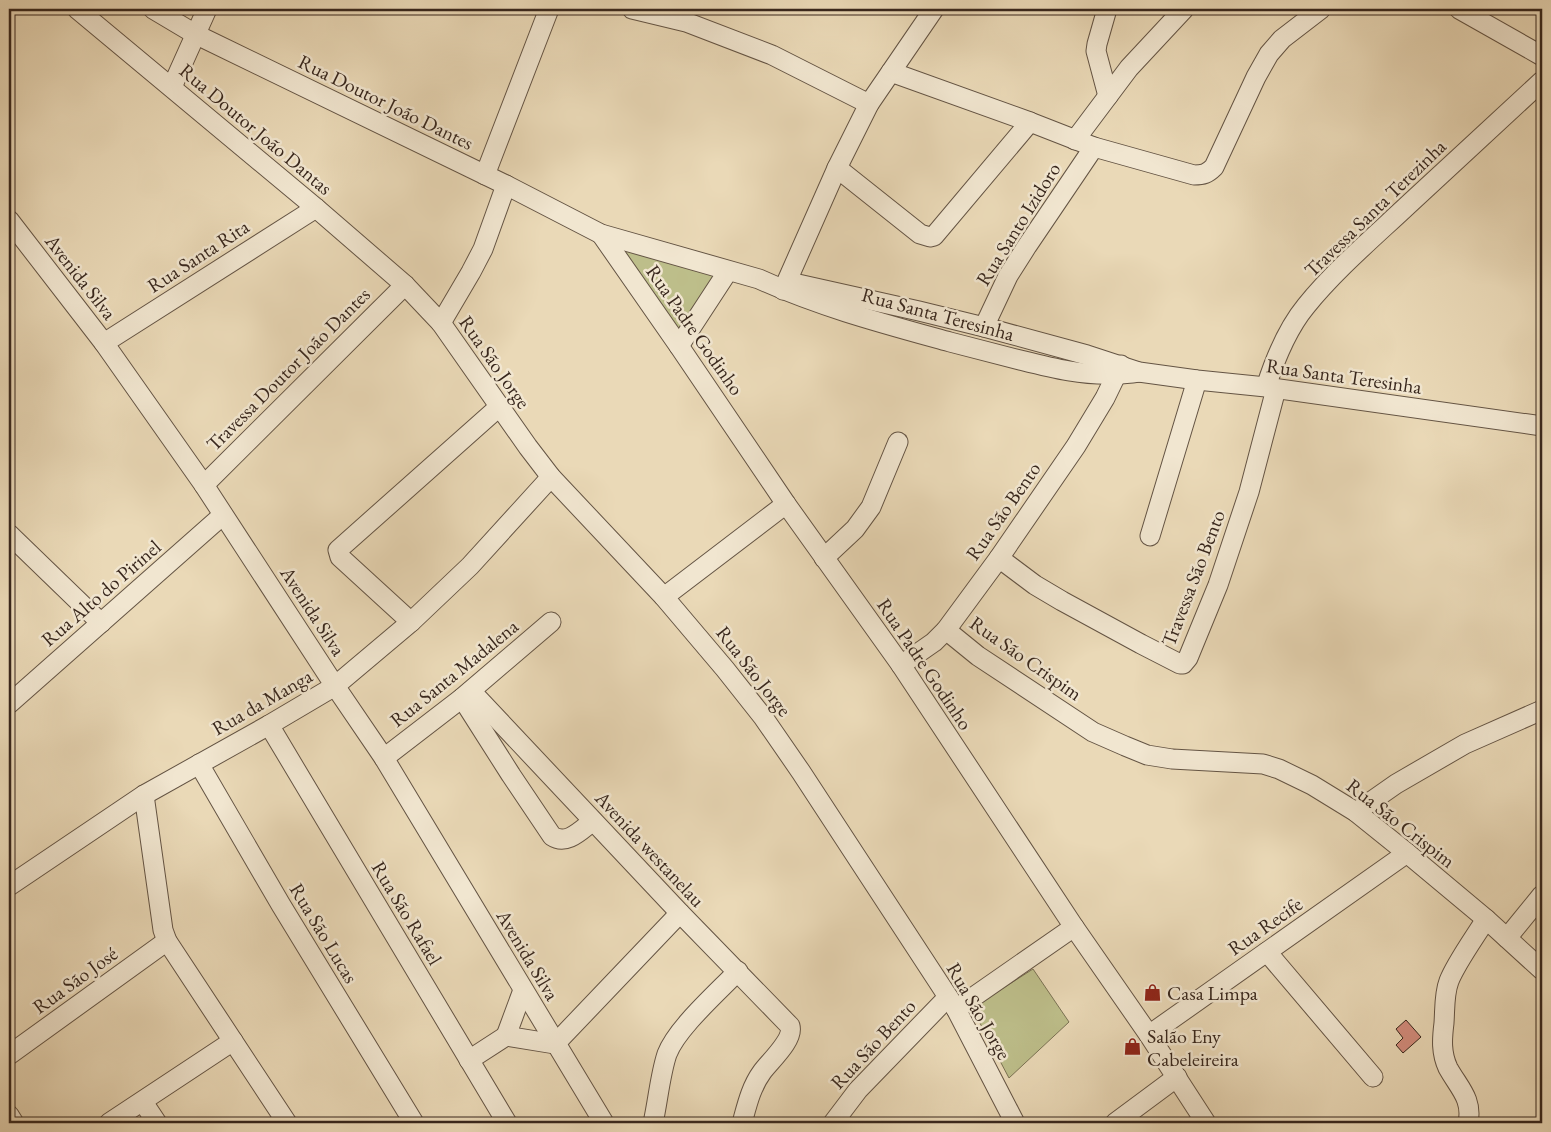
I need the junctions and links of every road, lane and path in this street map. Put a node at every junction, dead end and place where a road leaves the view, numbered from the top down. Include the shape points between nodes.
1 (77, 9) edge
2 (153, 9) edge
3 (207, 9) edge
4 (549, 9) edge
5 (632, 9) edge
6 (934, 9) edge
7 (1107, 9) edge
8 (1184, 9) edge
9 (1321, 9) edge
10 (1459, 9) edge
11 (195, 34) junction
12 (1542, 56) edge
13 (891, 72) junction
14 (1542, 81) edge
15 (172, 87) junction
16 (1108, 96) junction
17 (869, 104) junction
18 (1030, 122) junction
19 (1075, 140) junction
20 (1094, 147) junction
21 (837, 168) junction
22 (484, 175) junction
23 (506, 185) junction
24 (316, 208) junction
25 (9, 220) edge
26 (601, 234) junction
27 (728, 271) junction
28 (404, 285) junction
29 (785, 286) junction
30 (441, 323) junction
31 (984, 327) junction
32 (104, 343) junction
33 (680, 346) junction
34 (1119, 370) junction
35 (1197, 380) junction
36 (1271, 388) junction
37 (500, 406) junction
38 (1542, 426) edge
39 (898, 442) dead end
40 (551, 478) junction
41 (204, 486) junction
42 (786, 504) junction
43 (223, 516) junction
44 (9, 534) edge
45 (1150, 536) dead end
46 (824, 558) junction
47 (999, 558) junction
48 (664, 597) junction
49 (411, 622) junction
50 (551, 622) dead end
51 (101, 624) junction
52 (946, 630) junction
53 (901, 665) junction
54 (335, 686) junction
55 (466, 695) junction
56 (9, 704) edge
57 (1542, 710) edge
58 (269, 725) junction
59 (384, 758) junction
60 (199, 764) junction
61 (144, 794) junction
62 (1356, 812) junction
63 (593, 822) junction
64 (1407, 853) junction
65 (9, 886) edge
66 (1542, 895) edge
67 (680, 913) junction
68 (1486, 919) junction
69 (1074, 927) junction
70 (1507, 938) junction
71 (167, 941) junction
72 (1266, 952) junction
73 (1542, 970) edge
74 (738, 972) junction
75 (522, 990) junction
76 (952, 1003) junction
77 (1149, 1035) junction
78 (506, 1036) junction
79 (233, 1041) junction
80 (555, 1044) junction
81 (9, 1055) edge
82 (469, 1060) junction
83 (1176, 1077) junction
84 (1373, 1077) dead end
85 (143, 1102) junction
86 (9, 1115) edge
87 (14, 1123) edge
88 (109, 1123) edge
89 (156, 1123) edge
90 (288, 1123) edge
91 (414, 1123) edge
92 (507, 1123) edge
93 (604, 1123) edge
94 (653, 1123) edge
95 (742, 1123) edge
96 (834, 1123) edge
97 (1016, 1123) edge
98 (1115, 1123) edge
99 (1206, 1123) edge
100 (1468, 1123) edge

1 - 15 street, Rua Doutor João Dantas
2 - 11 street, Rua Doutor João Dantes
3 - 11 street
4 - 22 street
5 - 17 street via 686,22 772,55
6 - 13 street
7 - 16 street via 1096,51
8 - 16 street via 1129,68
9 - 20 street, Rua Santo Izidoro via 1282,39 1269,54 1209,172 1194,175
10 - 12 street
11 - 15 street
11 - 22 street, Rua Doutor João Dantes
13 - 17 street
13 - 18 street, Rua Santo Izidoro
14 - 36 street, Travessa Santa Terezinha via 1385,226 1306,306 1273,366
15 - 24 street, Rua Doutor João Dantas
16 - 19 street
17 - 21 street
18 - 19 street, Rua Santo Izidoro
18 - 21 street via 930,237 920,234
19 - 20 street, Rua Santo Izidoro
20 - 31 street, Rua Santo Izidoro via 1008,276
21 - 29 street
22 - 23 street, Rua Doutor João Dantes
23 - 26 street, Rua Doutor João Dantes
23 - 30 street via 483,249
24 - 28 street, Rua Doutor João Dantas
24 - 32 street, Rua Santa Rita
25 - 32 street, Avenida Silva
26 - 27 street, Rua Santa Teresinha
26 - 33 street, Rua Padre Godinho
27 - 29 street, Rua Santa Teresinha
27 - 33 street
28 - 30 street, Rua São Jorge
28 - 41 street, Travessa Doutor João Dantes
29 - 31 street, Rua Santa Teresinha via 892,305
29 - 34 street, Rua Santa Teresinha via 826,306 880,323 1062,370 1084,373
30 - 37 street, Rua São Jorge
31 - 34 street, Rua Santa Teresinha
32 - 41 street, Avenida Silva
33 - 42 street, Rua Padre Godinho
34 - 35 street, Rua Santa Teresinha
34 - 47 street, Rua São Bento via 1076,446
35 - 36 street, Rua Santa Teresinha
35 - 45 street
36 - 38 street, Rua Santa Teresinha
36 - 47 street, Travessa São Bento via 1249,492 1218,585 1183,664 1062,601
37 - 40 street, Rua São Jorge
37 - 49 street via 338,550 340,557
39 - 46 street via 871,508 855,529
40 - 48 street, Rua São Jorge
40 - 49 street, Rua da Manga via 470,566
41 - 43 street, Avenida Silva
42 - 46 street, Rua Padre Godinho
42 - 48 street
43 - 51 street, Rua Alto do Pirinel
43 - 54 street, Avenida Silva
44 - 51 street
46 - 53 street, Rua Padre Godinho
47 - 52 street, Rua São Bento
48 - 76 street, Rua São Jorge via 763,717
49 - 54 street, Rua da Manga
50 - 55 street, Rua Santa Madalena
51 - 56 street, Rua Alto do Pirinel
52 - 53 street, Rua São Bento
52 - 62 street, Rua São Crispim via 978,656 1093,732 1147,755 1279,768
53 - 69 street, Rua Padre Godinho
54 - 58 street, Rua da Manga
54 - 59 street, Avenida Silva
55 - 59 street, Rua Santa Madalena
55 - 63 street, Avenida westanelau
55 - 63 street via 511,775 552,836 569,839
57 - 62 street via 1465,744 1396,784
58 - 60 street, Rua da Manga
58 - 82 street, Rua São Rafael
59 - 75 street, Avenida Silva
60 - 61 street, Rua da Manga
60 - 91 street, Rua São Lucas
61 - 65 street, Rua da Manga
61 - 71 street
62 - 64 street, Rua São Crispim
63 - 67 street, Avenida westanelau
64 - 68 street, Rua São Crispim
64 - 72 street, Rua Recife
66 - 70 street
67 - 74 street, Avenida westanelau
67 - 80 street
68 - 70 street, Rua São Crispim
68 - 100 street via 1449,980 1446,999 1442,1046 1448,1068 1470,1109
69 - 76 street, Rua São Bento
69 - 77 street, Rua Padre Godinho
70 - 73 street, Rua São Crispim
71 - 79 street
71 - 81 street, Rua São José
72 - 77 street, Rua Recife
72 - 84 street
74 - 94 street via 674,1042 666,1061
74 - 95 street, Avenida westanelau via 791,1030 753,1087
75 - 78 street
75 - 80 street, Avenida Silva
76 - 96 street, Rua São Bento via 858,1090
76 - 97 street, Rua São Jorge
77 - 83 street, Rua Padre Godinho
78 - 80 street
78 - 82 street
79 - 85 street
79 - 90 street
80 - 93 street, Avenida Silva
82 - 92 street, Rua São Rafael
83 - 98 street
83 - 99 street, Rua Padre Godinho
85 - 88 street
85 - 89 street
86 - 87 street

